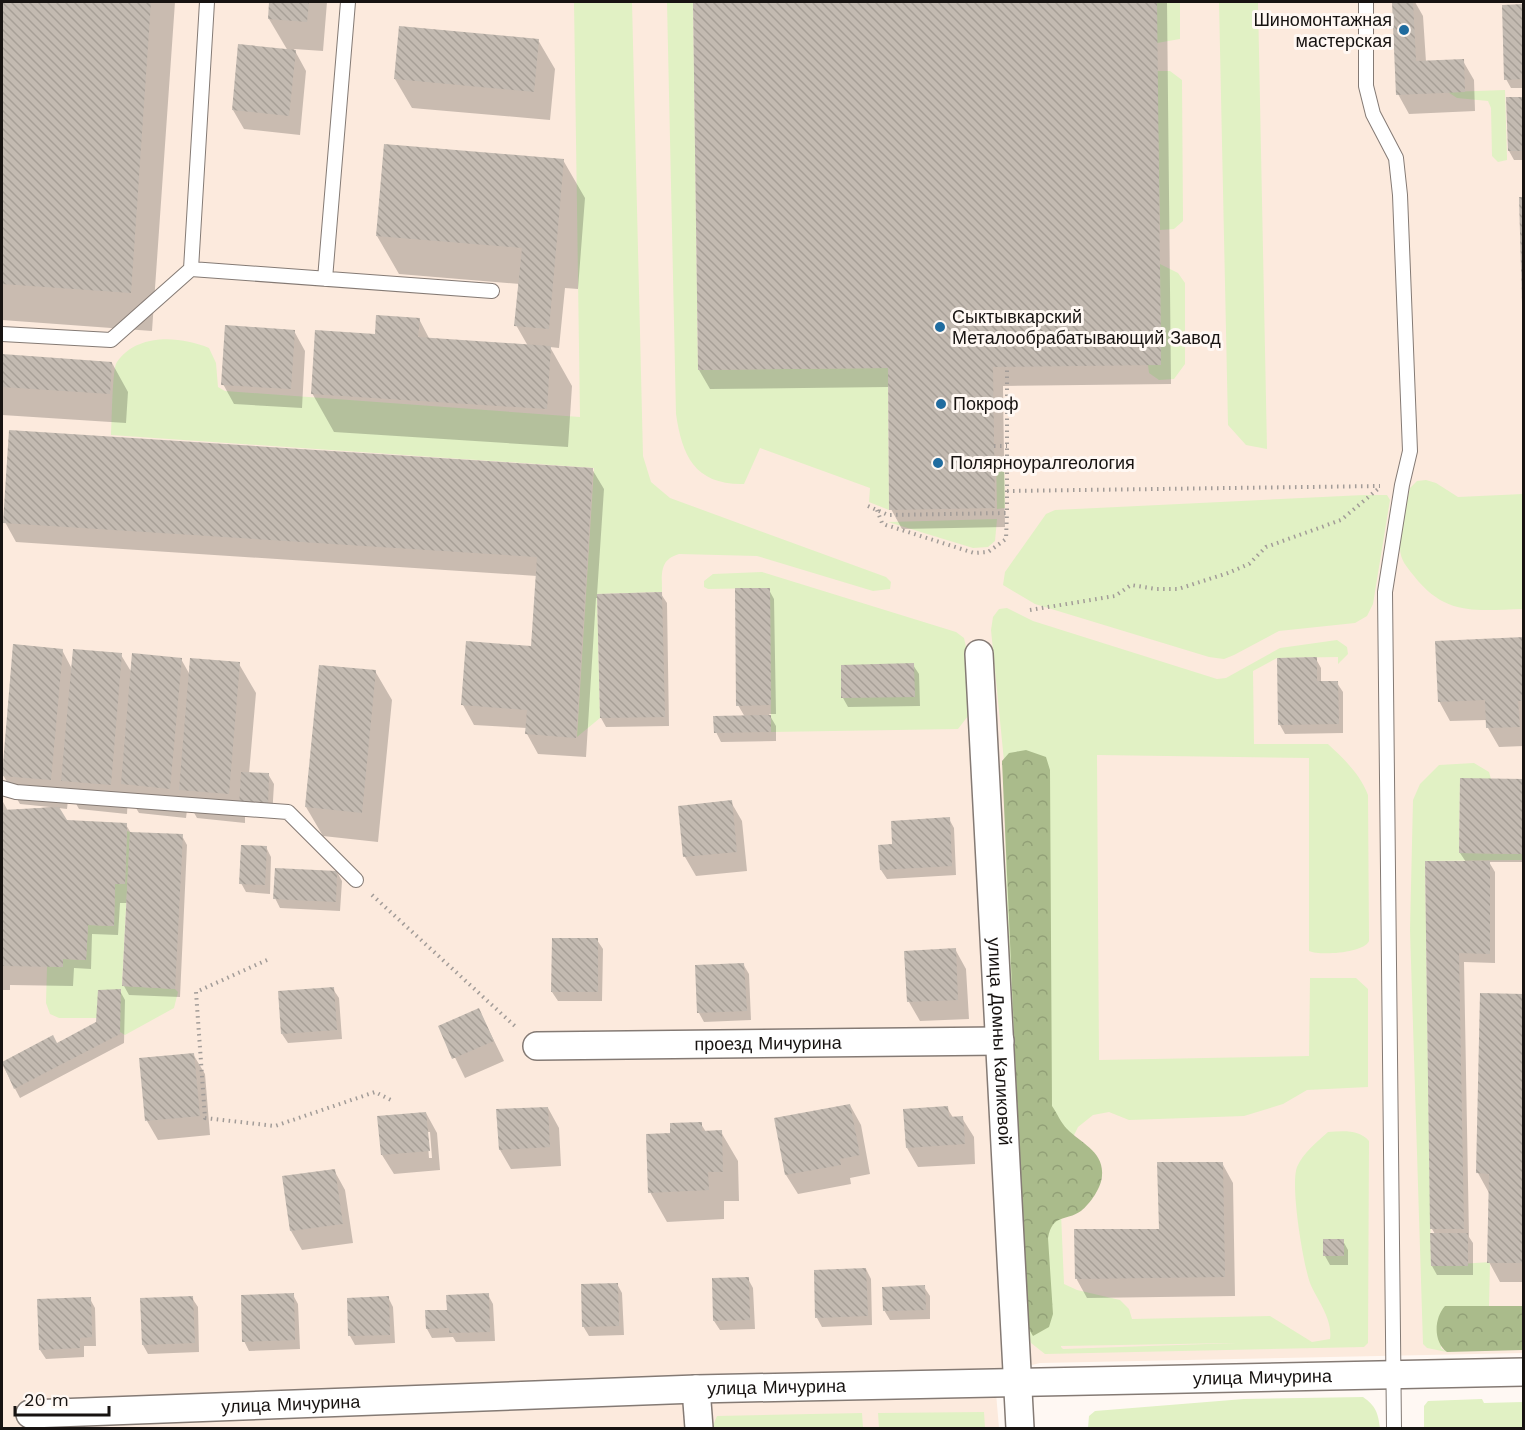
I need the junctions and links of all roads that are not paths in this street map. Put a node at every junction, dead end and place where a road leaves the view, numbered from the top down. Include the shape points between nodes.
1 (207, 2) edge
2 (348, 2) edge
3 (1366, 2) edge
4 (191, 269) junction
5 (325, 279) junction
6 (492, 291) dead end
7 (2, 334) edge
8 (979, 654) dead end
9 (2, 788) edge
10 (356, 880) road end
11 (1000, 1041) junction
12 (537, 1046) road end
13 (1524, 1372) edge
14 (1392, 1375) junction
15 (1017, 1384) junction
16 (696, 1389) junction
17 (30, 1414) dead end
18 (699, 1428) edge
19 (1020, 1428) edge
20 (1394, 1428) edge

1 - 4 lane
2 - 5 lane
3 - 14 lane via 1366,86 1373,114 1396,159 1400,195 1410,451 1385,592
4 - 5 lane
4 - 7 lane via 111,340
5 - 6 lane
8 - 11 street, улица Домны Каликовой
9 - 10 lane via 288,812
11 - 12 street, проезд Мичурина
11 - 15 street, улица Домны Каликовой
13 - 14 street, улица Мичурина
14 - 15 street, улица Мичурина
14 - 20 lane
15 - 16 street, улица Мичурина
15 - 19 street, улица Домны Каликовой
16 - 17 street, улица Мичурина
16 - 18 street

